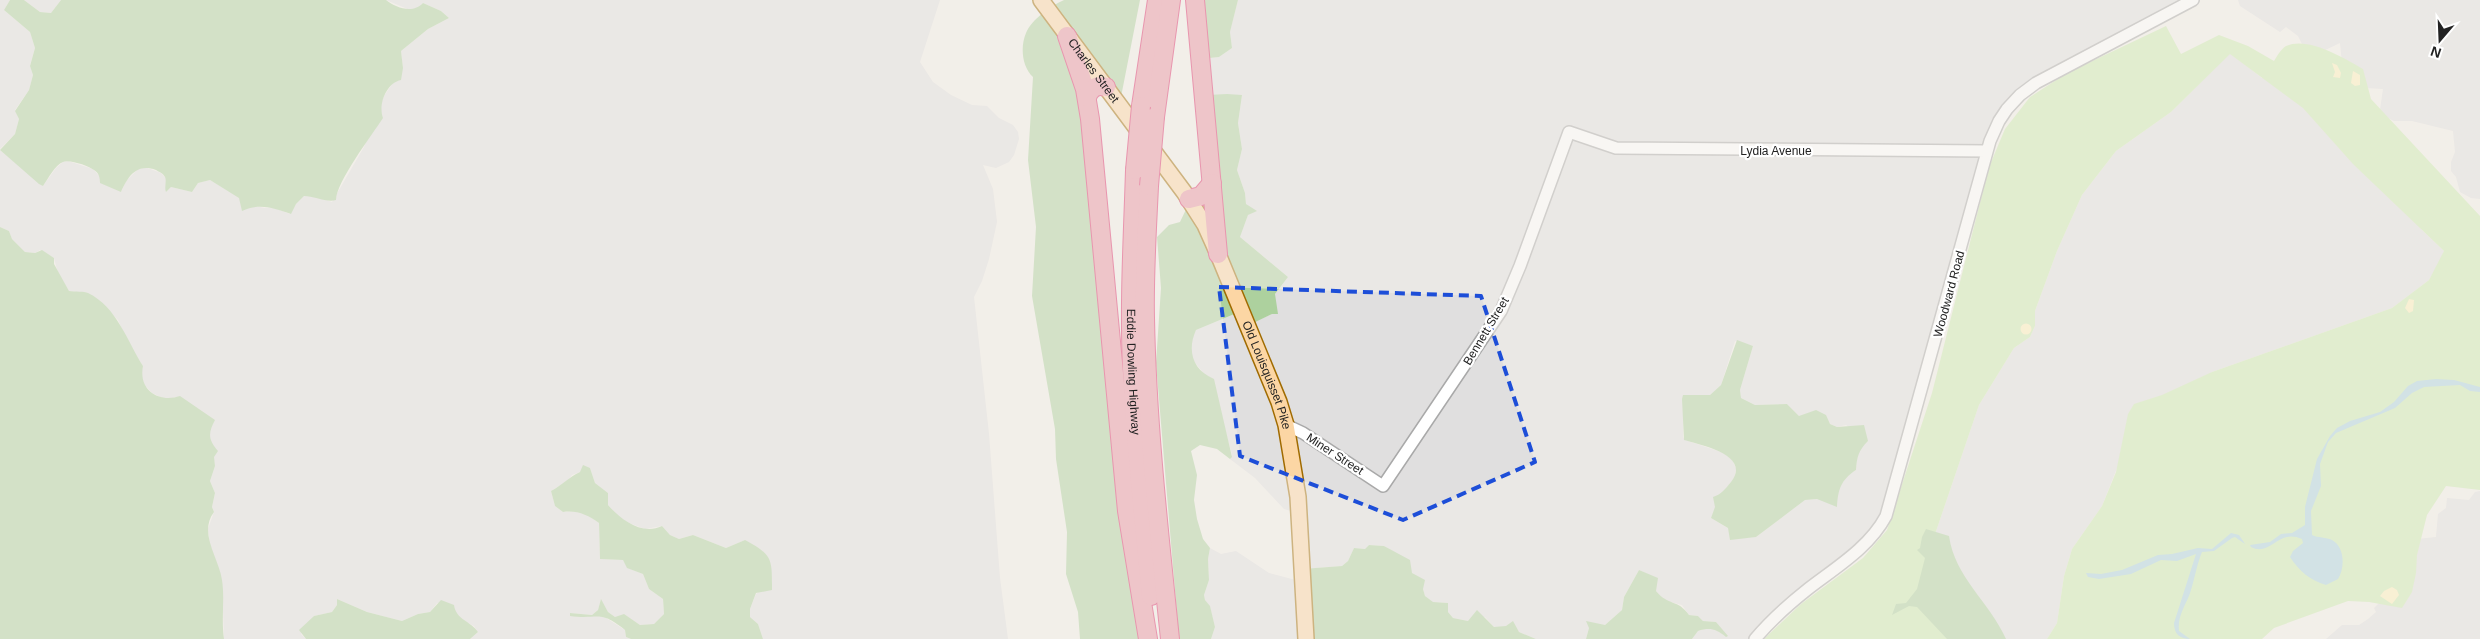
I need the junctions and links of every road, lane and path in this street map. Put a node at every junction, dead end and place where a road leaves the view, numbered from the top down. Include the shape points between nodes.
1 (1041, 0) edge
2 (1157, 0) edge
3 (1171, 0) edge
4 (1195, 0) edge
5 (2193, 0) edge
6 (1067, 36) junction
7 (1106, 87) junction
8 (1087, 97) junction
9 (1569, 132) joint
10 (1145, 139) joint
11 (1986, 152) junction
12 (1212, 183) junction
13 (1189, 199) junction
14 (1218, 254) junction
15 (1286, 425) junction
16 (1383, 486) joint
17 (1148, 639) edge
18 (1154, 639) edge
19 (1170, 639) edge
20 (1306, 639) edge
21 (1755, 639) edge

1 - 6 main road, Charles Street
2 - 18 highway, Eddie Dowling Highway, bridge via 1135,170 1131,278 1135,429
3 - 19 highway, Eddie Dowling Highway, bridge via 1155,117 1145,280 1152,448
4 - 12 highway
5 - 11 street, Woodward Road via 2027,89 1999,121
6 - 7 main road, Charles Street
6 - 8 highway
7 - 8 highway via 1093,88
7 - 10 main road, Charles Street
8 - 17 highway via 1127,511
9 - 11 street, Lydia Avenue via 1616,148
9 - 16 street, Bennett Street via 1501,310
10 - 13 main road, Old Louisquisset Pike
11 - 21 street, Woodward Road via 1886,516 1855,554 1789,604
12 - 13 highway via 1201,196
12 - 14 highway
13 - 14 main road, Old Louisquisset Pike
14 - 15 main road, Old Louisquisset Pike via 1280,402
15 - 16 street, Miner Street
15 - 20 main road, Old Louisquisset Pike via 1298,497

